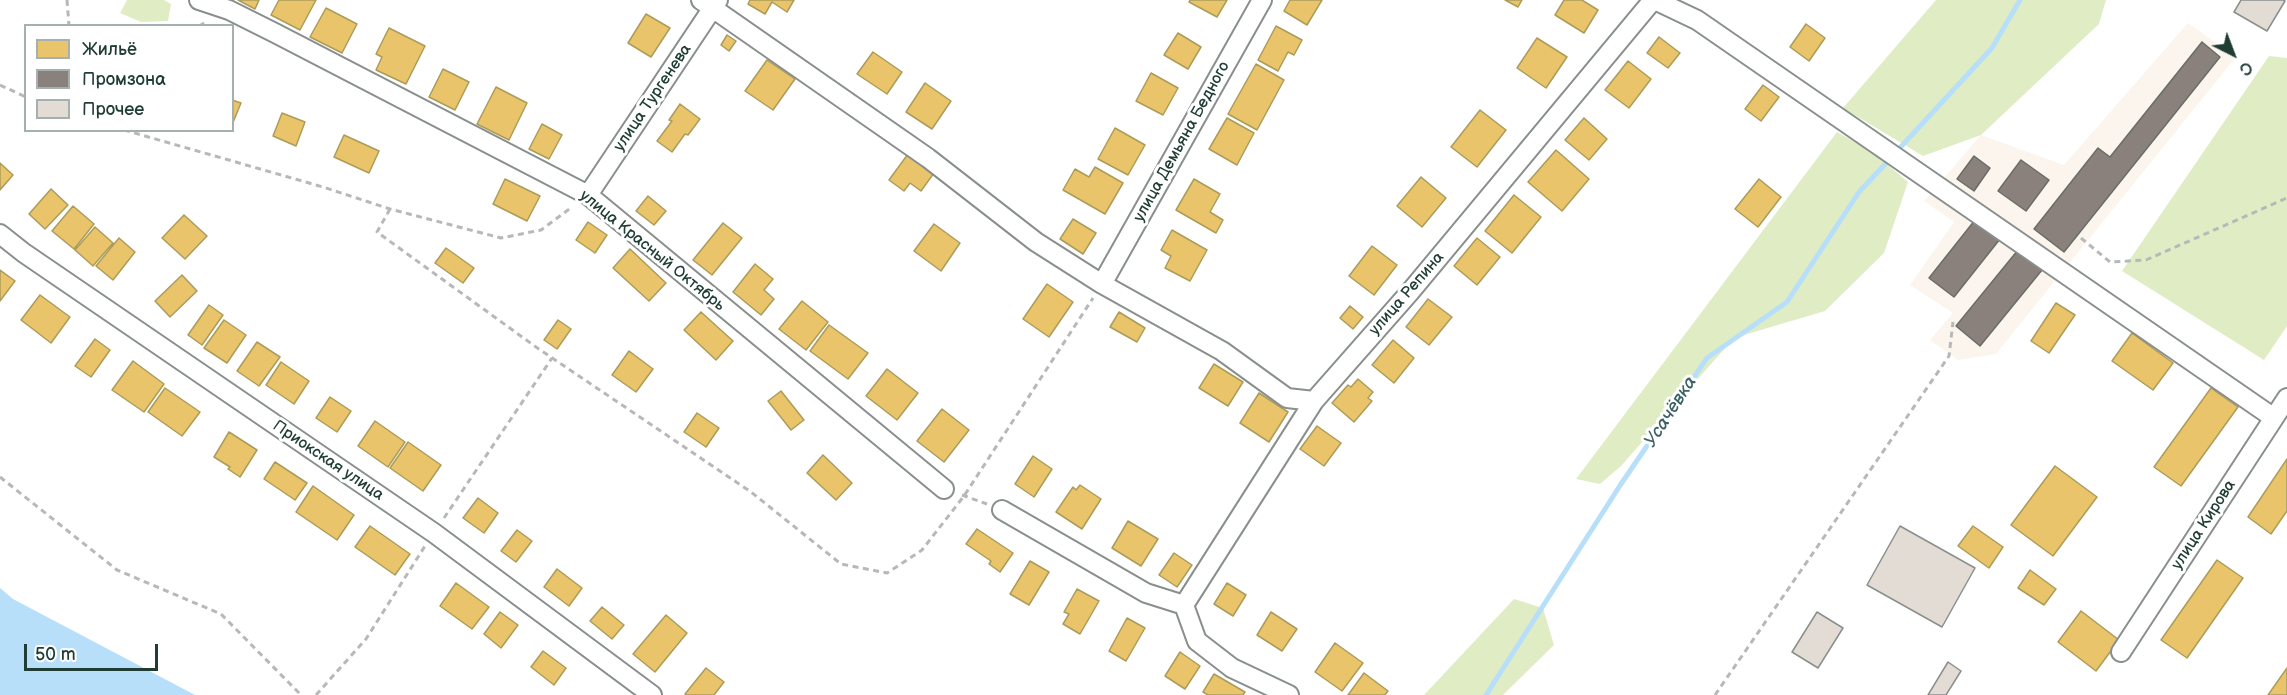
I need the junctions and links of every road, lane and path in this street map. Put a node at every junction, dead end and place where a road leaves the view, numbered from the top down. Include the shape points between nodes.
1 (67, 0) edge
2 (199, 0) edge
3 (1262, 0) edge
4 (1654, 0) edge
5 (710, 2) edge
6 (69, 24) edge
7 (0, 85) edge
8 (24, 96) edge
9 (131, 132) edge
10 (588, 195) junction
11 (2287, 198) edge
12 (390, 209) junction
13 (0, 234) edge
14 (2081, 238) dead end
15 (1102, 284) junction
16 (1953, 322) dead end
17 (2287, 398) edge
18 (1314, 400) junction
19 (2274, 418) junction
20 (0, 477) edge
21 (944, 489) joint
22 (964, 496) junction
23 (1002, 510) joint
24 (1184, 605) junction
25 (2121, 652) dead end
26 (301, 695) edge
27 (652, 695) edge
28 (1289, 695) edge
29 (1715, 695) edge

1 - 6 path
2 - 10 street, улица Красный Октябрь via 275,33
3 - 15 street, улица Демьяна Бедного
4 - 18 street, улица Репина via 1410,292
4 - 19 street via 1697,20
5 - 10 street, улица Тургенева
5 - 15 street via 1036,242
7 - 8 path
9 - 12 path
10 - 12 path via 541,230 501,238
10 - 21 street, улица Красный Октябрь
11 - 14 path via 2146,260 2110,262
12 - 22 path via 377,232 536,347 751,492 841,564 887,573 922,550
13 - 27 street, Приокская улица via 434,533
15 - 18 street via 1222,351 1287,398
15 - 22 path
16 - 29 path via 1949,356
17 - 19 street, улица Кирова
18 - 24 street, улица Репина
19 - 25 street, улица Кирова
20 - 26 path via 117,570 221,614
21 - 22 path
22 - 23 path
23 - 24 street via 1146,593
24 - 28 street via 1197,642 1232,668

